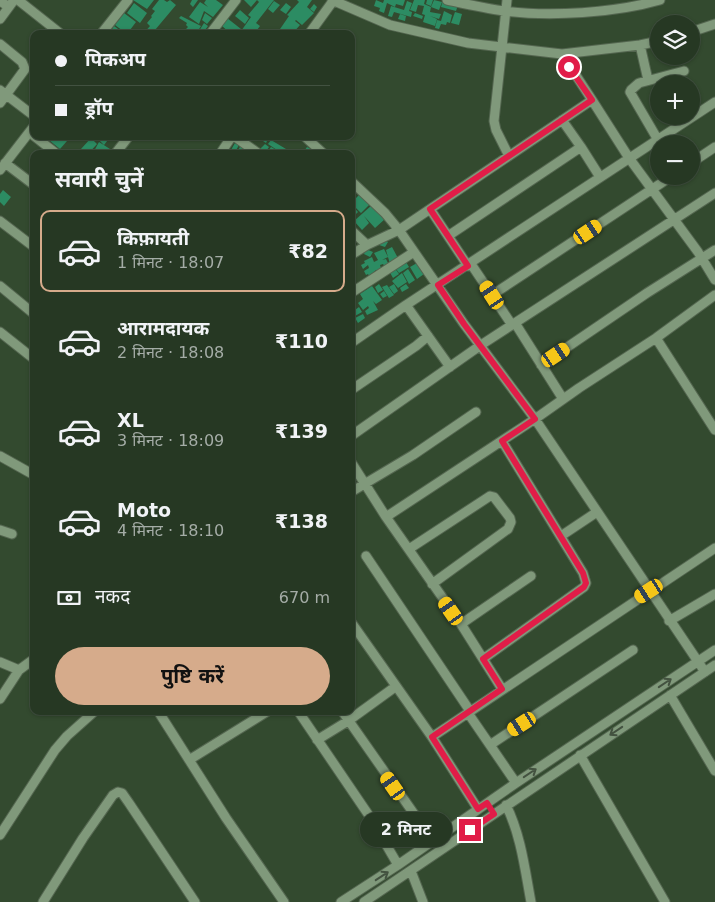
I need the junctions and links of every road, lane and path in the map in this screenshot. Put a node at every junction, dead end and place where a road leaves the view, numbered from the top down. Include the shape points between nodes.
1 (18, 0) edge
2 (128, 0) edge
3 (236, 0) edge
4 (333, 0) edge
5 (447, 0) edge
6 (507, 0) edge
7 (660, 0) edge
8 (0, 1) edge
9 (12, 3) edge
10 (506, 11) junction
11 (0, 19) edge
12 (715, 24) edge
13 (700, 29) edge
14 (56, 30) edge
15 (104, 30) edge
16 (213, 30) edge
17 (312, 30) edge
18 (650, 43) edge
19 (0, 44) edge
20 (640, 45) junction
21 (502, 47) junction
22 (562, 54) junction
23 (684, 71) dead end
24 (648, 80) junction
25 (3, 93) edge
26 (592, 100) junction
27 (715, 102) edge
28 (0, 103) edge
29 (30, 113) edge
30 (562, 120) junction
31 (655, 135) edge
32 (666, 135) edge
33 (30, 136) edge
34 (41, 140) edge
35 (126, 140) edge
36 (239, 140) edge
37 (308, 140) edge
38 (650, 145) edge
39 (581, 147) junction
40 (715, 147) edge
41 (52, 150) edge
42 (118, 150) edge
43 (253, 150) edge
44 (320, 150) edge
45 (509, 156) junction
46 (700, 157) edge
47 (629, 158) junction
48 (3, 166) edge
49 (600, 177) junction
50 (30, 183) edge
51 (355, 185) edge
52 (659, 185) edge
53 (652, 190) junction
54 (715, 193) edge
55 (430, 209) junction
56 (675, 220) junction
57 (0, 221) edge
58 (398, 230) junction
59 (355, 234) edge
60 (448, 236) junction
61 (30, 245) edge
62 (367, 245) junction
63 (715, 250) edge
64 (355, 252) edge
65 (414, 252) junction
66 (702, 259) junction
67 (469, 265) junction
68 (715, 280) edge
69 (438, 285) junction
70 (0, 286) edge
71 (355, 290) edge
72 (492, 295) junction
73 (715, 295) edge
74 (406, 305) junction
75 (30, 311) edge
76 (513, 324) junction
77 (0, 332) edge
78 (428, 336) junction
79 (656, 338) junction
80 (355, 340) edge
81 (481, 345) junction
82 (30, 357) edge
83 (541, 365) junction
84 (450, 367) junction
85 (355, 387) edge
86 (563, 399) junction
87 (476, 412) dead end
88 (535, 419) junction
89 (715, 430) edge
90 (355, 433) edge
91 (502, 441) junction
92 (0, 456) edge
93 (355, 468) edge
94 (30, 473) edge
95 (366, 483) junction
96 (355, 490) edge
97 (597, 512) junction
98 (386, 517) junction
99 (0, 530) edge
100 (12, 534) dead end
101 (561, 536) junction
102 (715, 548) edge
103 (409, 549) junction
104 (366, 556) dead end
105 (532, 576) dead end
106 (432, 584) junction
107 (649, 591) junction
108 (715, 594) edge
109 (669, 620) junction
110 (461, 624) junction
111 (355, 628) edge
112 (633, 650) dead end
113 (715, 650) edge
114 (483, 659) junction
115 (0, 662) edge
116 (30, 662) edge
117 (698, 662) junction
118 (715, 665) edge
119 (20, 670) junction
120 (705, 672) junction
121 (395, 687) junction
122 (502, 689) junction
123 (670, 696) junction
124 (0, 699) edge
125 (469, 712) junction
126 (91, 715) edge
127 (161, 715) edge
128 (262, 715) edge
129 (301, 715) edge
130 (344, 715) edge
131 (348, 721) junction
132 (432, 737) junction
133 (318, 740) junction
134 (490, 745) junction
135 (580, 755) junction
136 (189, 760) junction
137 (715, 771) edge
138 (516, 783) junction
139 (487, 803) junction
140 (506, 805) junction
141 (478, 809) junction
142 (494, 814) junction
143 (0, 835) edge
144 (433, 841) junction
145 (398, 865) junction
146 (410, 871) junction
147 (42, 902) edge
148 (195, 902) edge
149 (284, 902) edge
150 (341, 902) edge
151 (364, 902) edge
152 (423, 902) edge
153 (531, 902) edge
154 (665, 902) edge

1 - 14 street
2 - 15 street
3 - 16 street
4 - 17 street
4 - 21 street via 390,25 468,43
5 - 10 street
6 - 10 street
7 - 10 street via 635,7 563,13
8 - 9 street
9 - 11 street
10 - 21 street
12 - 13 street
18 - 20 street
19 - 25 street via 26,69
20 - 22 street
20 - 24 street
21 - 22 street
21 - 45 street via 494,121
22 - 26 street
23 - 24 street
24 - 31 street via 633,86 630,92
25 - 28 street
25 - 29 street
26 - 30 street
26 - 47 street
27 - 32 street
30 - 39 street
30 - 45 street
33 - 48 street
34 - 41 street
35 - 42 street
36 - 43 street
37 - 44 street
38 - 47 street
39 - 49 street
39 - 60 street
40 - 46 street
45 - 55 street
47 - 49 street
47 - 53 street
48 - 50 street
49 - 67 street
51 - 58 street
52 - 53 street
53 - 56 street
53 - 72 street
54 - 56 street
55 - 58 street
55 - 60 street
56 - 66 street
56 - 76 street
57 - 61 street
58 - 62 street
58 - 65 street
59 - 62 street
60 - 67 street
62 - 64 street
63 - 66 street
65 - 69 street
65 - 71 street
66 - 68 street
66 - 83 street
67 - 69 street
67 - 72 street
69 - 74 street
69 - 81 street
70 - 75 street
72 - 76 street
73 - 79 street
74 - 78 street
74 - 80 street
76 - 81 street
76 - 83 street
77 - 82 street
78 - 84 street
78 - 85 street
79 - 86 street
79 - 89 street
81 - 84 street
81 - 88 street
83 - 86 street
84 - 90 street
86 - 88 street
87 - 95 street
88 - 91 street
88 - 97 street
91 - 98 street
91 - 101 street
92 - 94 street
93 - 95 street
95 - 96 street
95 - 98 street
97 - 101 street
97 - 107 street
98 - 103 street
99 - 100 street
101 - 114 street via 583,573 584,587
102 - 107 street
103 - 106 street
103 - 106 street via 490,496 510,518 508,529
104 - 125 street
105 - 110 street
106 - 110 street
107 - 109 street
107 - 122 street
108 - 109 street
109 - 117 street
110 - 114 street
111 - 121 street
112 - 134 street
113 - 117 street
114 - 122 street
115 - 119 street
116 - 119 street
117 - 120 street
138 -> 117 street
118 - 120 street
119 - 124 street
120 - 123 street
121 - 131 street
121 - 132 street
122 - 125 street
123 -> 135 street
123 - 137 street
125 - 132 street
125 - 134 street
126 - 143 street via 55,750
127 - 136 street
128 - 136 street
129 - 133 street
130 - 131 street
131 - 133 street
131 - 144 street
132 - 141 street
133 - 145 street via 370,816
134 - 138 street
135 - 140 street
135 - 154 street
136 - 149 street
138 - 139 street
139 - 141 street
139 - 142 street
140 - 142 street
140 - 153 street via 524,861
141 - 144 street
142 - 146 street
144 - 145 street
150 -> 145 street
146 - 151 street
146 - 152 street
147 - 148 street via 83,838 118,792 122,793

